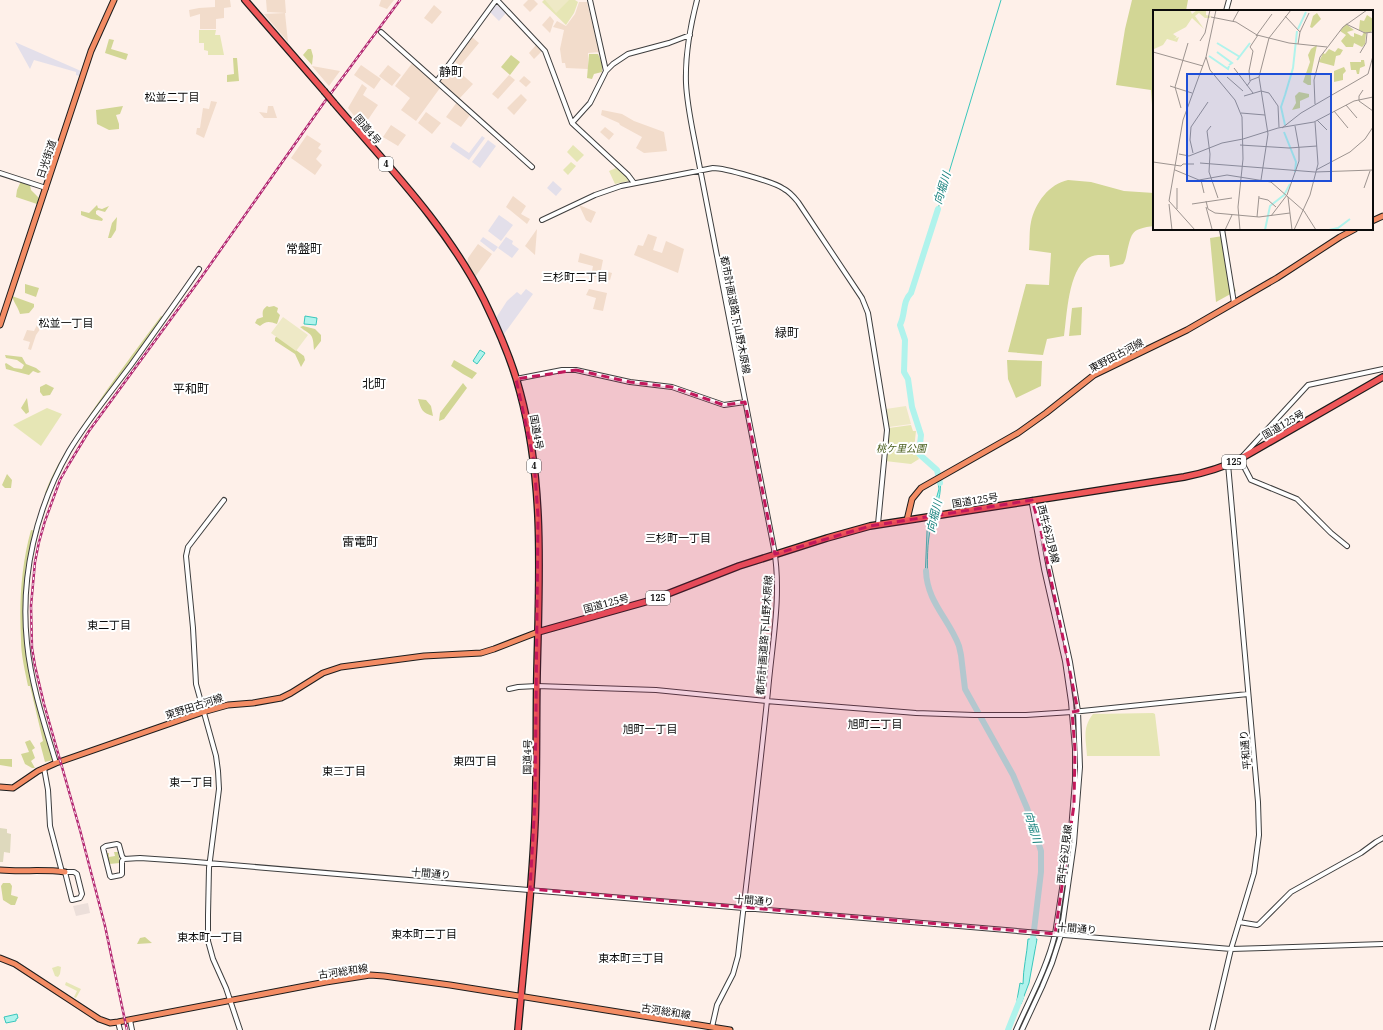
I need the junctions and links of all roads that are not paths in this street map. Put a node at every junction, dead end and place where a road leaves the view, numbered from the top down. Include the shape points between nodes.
1 (114, 0) edge
2 (245, 0) edge
3 (497, 0) edge
4 (590, 0) edge
5 (697, 0) edge
6 (1229, 0) edge
7 (1226, 10) edge
8 (381, 32) dead end
9 (690, 35) junction
10 (606, 71) junction
11 (437, 81) junction
12 (572, 122) junction
13 (532, 167) dead end
14 (700, 169) junction
15 (0, 173) edge
16 (634, 183) junction
17 (46, 188) junction
18 (1383, 216) edge
19 (542, 220) dead end
20 (1373, 221) edge
21 (1222, 230) edge
22 (1353, 230) edge
23 (199, 269) dead end
24 (1234, 303) junction
25 (0, 325) edge
26 (1383, 369) edge
27 (1383, 377) edge
28 (516, 379) junction
29 (745, 402) junction
30 (1240, 458) junction
31 (1228, 464) junction
32 (224, 500) dead end
33 (1032, 500) junction
34 (907, 520) junction
35 (878, 524) junction
36 (1347, 546) dead end
37 (775, 554) junction
38 (538, 632) junction
39 (537, 686) junction
40 (509, 689) dead end
41 (1248, 694) junction
42 (766, 702) junction
43 (203, 712) junction
44 (1072, 712) junction
45 (1078, 712) junction
46 (56, 763) junction
47 (44, 768) junction
48 (0, 787) edge
49 (1383, 838) edge
50 (124, 858) junction
51 (209, 863) junction
52 (0, 870) edge
53 (63, 872) junction
54 (530, 889) junction
55 (744, 907) junction
56 (1240, 922) junction
57 (1055, 934) junction
58 (1061, 935) junction
59 (1383, 944) edge
60 (1231, 949) junction
61 (0, 958) edge
62 (521, 997) junction
63 (230, 1000) junction
64 (130, 1020) junction
65 (118, 1022) junction
66 (712, 1027) junction
67 (120, 1030) edge
68 (132, 1030) edge
69 (240, 1030) edge
70 (518, 1030) edge
71 (730, 1030) edge
72 (1016, 1030) edge
73 (1022, 1030) edge
74 (1212, 1030) edge

1 - 17 main road, 日光街道 via 91,51
2 - 28 highway, 国道4号 / 4, bridge via 429,215 458,256 484,300
3 - 11 street
3 - 12 street via 545,51
4 - 10 street
5 - 9 street, 都市計画道路下山野木原線
6 - 7 street
8 - 11 street
9 - 10 street via 628,54
9 - 14 street, 都市計画道路下山野木原線 via 686,82
10 - 12 street via 590,103
11 - 13 street
12 - 16 street
14 - 16 street
14 - 29 street, 都市計画道路下山野木原線
14 - 35 street via 724,169 786,189 798,202 865,303 887,425
15 - 17 street
16 - 19 street via 595,195
17 - 25 main road, 日光街道
18 - 20 main road
21 - 24 street
22 - 24 main road, 東野田古河線
23 - 46 street via 69,451 40,517 28,570 27,642 31,672
24 - 34 main road, 東野田古河線 via 1187,330 1094,375 1018,433 922,488 915,494
26 - 30 street via 1308,385
27 - 30 highway, 国道125号 / 125
28 - 29 street via 562,370 576,370 630,382 672,386 724,406
28 - 38 highway, 国道4号 / 4 via 534,462 537,492
29 - 37 street, 都市計画道路下山野木原線
30 - 31 highway, 国道125号 / 125
30 - 36 street via 1251,480 1297,499
31 - 33 highway, 国道125号 / 125 via 1184,477
31 - 41 street, 平和通り
32 - 43 street via 186,553 196,684
33 - 34 highway, 国道125号 / 125
33 - 44 street, 西牛谷辺見線 via 1044,569 1065,661
33 - 45 street, 西牛谷辺見線 via 1036,508 1070,662
34 - 35 highway, 国道125号 / 125
35 - 37 highway, 国道125号 / 125
37 - 38 highway, 国道125号 / 125 via 656,598
37 - 42 street, 都市計画道路下山野木原線 via 776,593
38 - 39 highway, 国道4号 / 4
38 - 43 main road, 東野田古河線 via 481,653 424,656 341,667 323,673 281,698 228,705
39 - 40 street
39 - 42 street via 656,690
39 - 54 highway, 国道4号 / 4 via 535,821
41 - 45 street
41 - 56 street, 平和通り via 1259,835 1254,873
42 - 44 street via 974,715
42 - 55 street, 都市計画道路下山野木原線
43 - 46 main road, 東野田古河線
43 - 51 street via 216,756 219,777
44 - 45 street
44 - 57 street, 西牛谷辺見線 via 1075,749 1074,805
45 - 58 street, 西牛谷辺見線 via 1080,780
46 - 47 main road, 東野田古河線
47 - 48 main road, 東野田古河線 via 13,788
47 - 53 street via 50,826
49 - 56 street via 1361,854 1291,892 1259,924
50 - 50 street via 122,875 111,876 104,847 119,845
50 - 51 street, 十間通り
51 - 54 street, 十間通り
51 - 63 street via 208,941
52 - 53 main road
53 - 53 street via 77,874 82,894 80,898 72,900
54 - 55 street, 十間通り
54 - 62 highway, 国道4号 / 4
55 - 57 street, 十間通り
55 - 66 street, 都市計画道路下山野木原線 via 737,962 717,1005
56 - 60 street, 平和通り
57 - 58 street, 十間通り
57 - 72 street, 西牛谷辺見線 via 1052,949
58 - 60 street, 十間通り
58 - 73 street, 西牛谷辺見線 via 1042,988
59 - 60 street, 十間通り
60 - 74 street, 平和通り
61 - 65 main road, 古河総和線 via 15,964 99,1019 110,1023
62 - 63 main road, 古河総和線 via 370,975
62 - 66 main road, 古河総和線
62 - 70 highway, 国道4号 / 4
63 - 64 main road, 古河総和線
63 - 69 street
64 - 65 main road, 古河総和線
64 - 68 street
65 - 67 street
66 - 71 main road, 古河総和線

